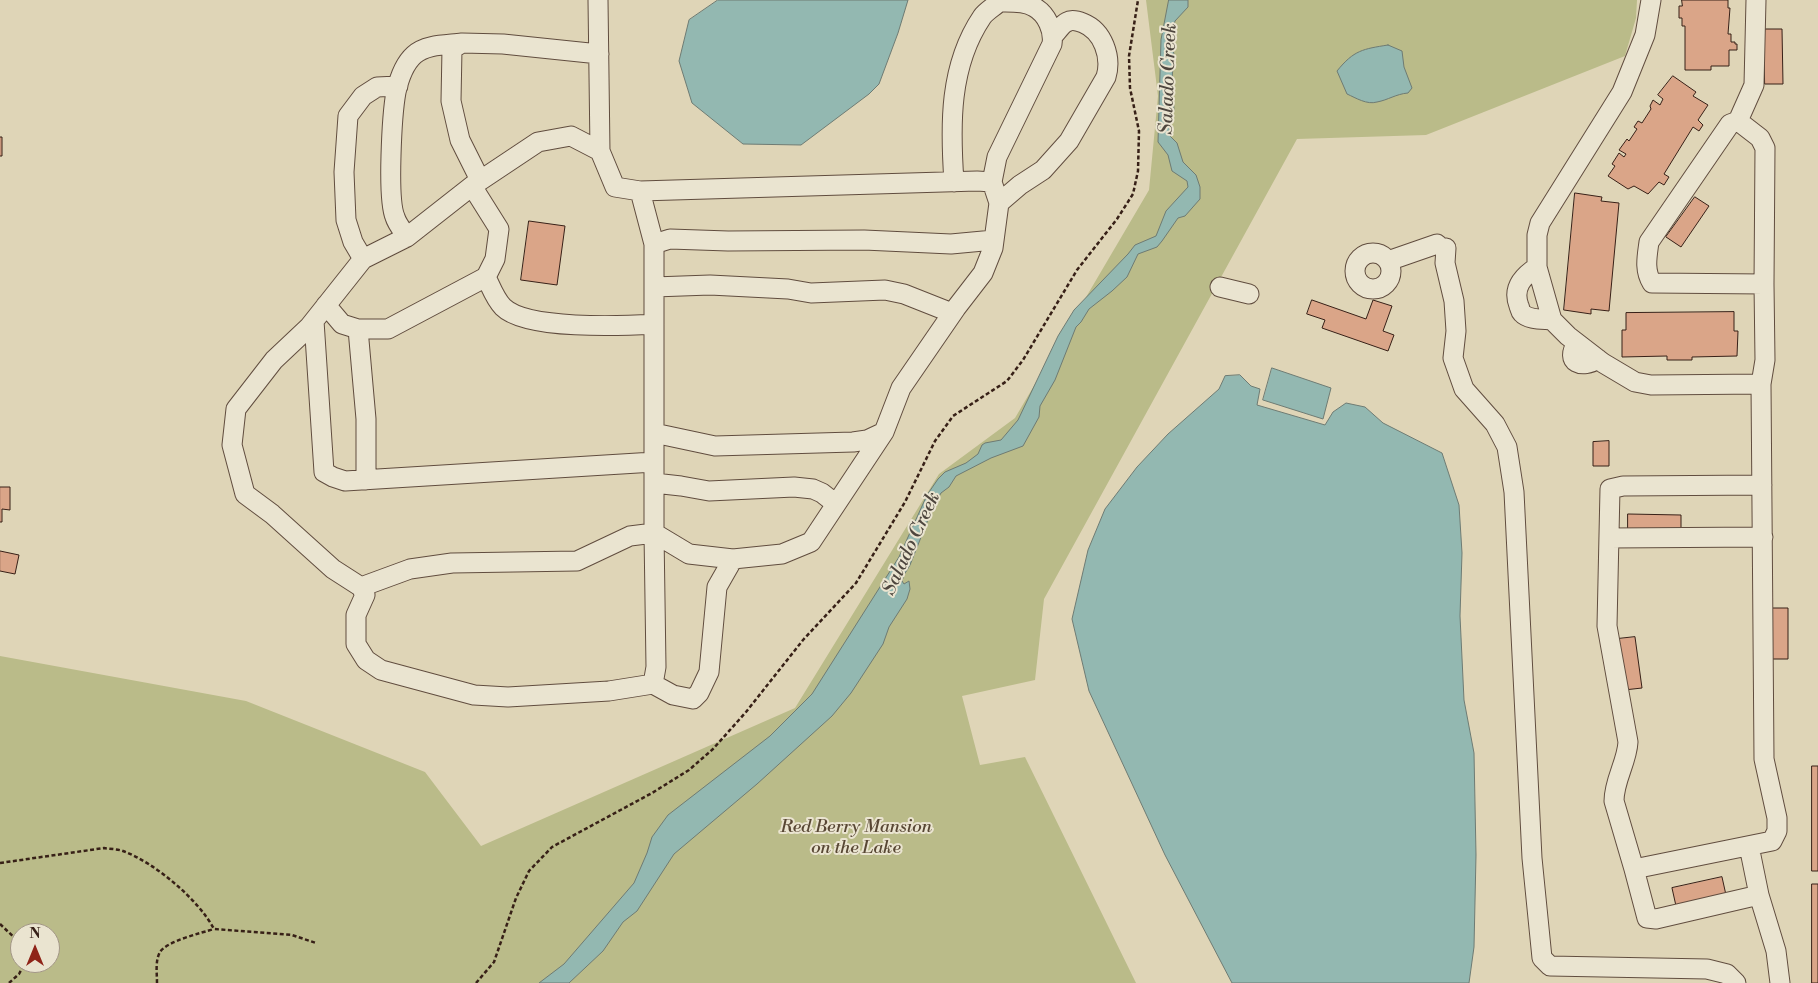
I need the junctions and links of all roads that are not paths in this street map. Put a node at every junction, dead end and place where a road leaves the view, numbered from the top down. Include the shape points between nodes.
1 (598, 0) edge
2 (1651, 0) edge
3 (1756, 0) edge
4 (1053, 36) junction
5 (462, 43) junction
6 (599, 54) junction
7 (398, 86) junction
8 (1738, 121) junction
9 (600, 151) junction
10 (954, 182) junction
11 (992, 182) junction
12 (476, 183) junction
13 (640, 191) junction
14 (999, 203) junction
15 (407, 237) junction
16 (994, 240) junction
17 (654, 244) junction
18 (363, 258) junction
19 (1388, 261) dead end
20 (1537, 267) junction
21 (486, 277) junction
22 (1764, 284) junction
23 (654, 287) junction
24 (1220, 287) dead end
25 (1249, 294) dead end
26 (326, 305) junction
27 (952, 313) junction
28 (1552, 320) junction
29 (314, 321) junction
30 (654, 324) junction
31 (358, 329) junction
32 (1761, 384) junction
33 (654, 432) junction
34 (884, 432) junction
35 (654, 462) junction
36 (366, 480) junction
37 (654, 483) junction
38 (1762, 485) junction
39 (836, 504) junction
40 (654, 533) junction
41 (1763, 537) junction
42 (1609, 538) junction
43 (733, 559) junction
44 (361, 587) junction
45 (653, 684) junction
46 (1749, 846) junction
47 (1634, 870) junction
48 (1759, 895) junction
49 (1736, 983) edge
50 (1780, 983) edge

1 - 6 lane
2 - 20 lane via 1645,35 1622,92 1540,223
3 - 8 lane via 1754,84
4 - 10 lane via 1046,18 1034,7 1000,2 983,16 960,60 951,141
4 - 11 lane via 997,157
4 - 14 lane via 1067,22 1077,20 1089,25 1106,48 1109,67 1106,77 1056,156 1043,170
5 - 6 lane
5 - 7 lane via 440,45 416,53 408,61
5 - 12 lane via 452,49 450,101
6 - 9 lane
7 - 15 lane via 393,120 392,202 395,217
7 - 18 lane via 377,87 363,96 348,116 344,172 346,220 352,242
8 - 22 lane via 1760,138 1766,148
8 - 22 lane via 1730,124 1649,242 1646,274 1652,282
9 - 12 lane via 571,136 538,142
9 - 13 lane via 615,186
10 - 11 lane
10 - 13 lane
11 - 14 lane
12 - 15 lane
12 - 21 lane via 499,229 495,258
13 - 17 lane
14 - 16 lane
15 - 18 lane
16 - 17 lane via 951,244 670,239
16 - 27 lane via 983,273
17 - 23 lane
18 - 26 lane
19 - 49 lane via 1442,246 1454,301 1456,331 1453,358 1464,389 1495,424 1507,447 1514,492 1532,858 1542,958 1550,966 1707,969 1727,974
20 - 28 lane
20 - 28 lane via 1526,274 1516,289 1517,302 1522,314
21 - 30 lane via 504,308 549,324
21 - 31 lane via 388,329
22 - 32 lane via 1766,360
23 - 27 lane via 710,285 811,292 885,290
23 - 30 lane
24 - 25 lane
26 - 29 lane
26 - 31 lane via 342,324
27 - 34 lane via 901,388
28 - 32 lane via 1598,359 1635,382 1651,385
29 - 36 lane via 324,472 345,481
29 - 44 lane via 274,360 236,409 232,445 245,494 272,514 333,570
30 - 33 lane
31 - 36 lane via 366,419
32 - 38 lane
33 - 34 lane via 715,446 853,442
33 - 35 lane
34 - 39 lane
35 - 36 lane
35 - 37 lane
37 - 39 lane via 708,491 813,489
37 - 40 lane
38 - 41 lane
38 - 42 lane via 1623,486 1610,489
39 - 43 lane via 811,542 782,554
40 - 43 lane via 689,554
40 - 44 lane via 630,536 577,561 452,563 410,569
40 - 45 lane via 656,667
41 - 42 lane
41 - 46 lane via 1764,759 1777,831 1772,841
42 - 47 lane via 1607,626 1628,742 1628,752 1614,790 1614,801
43 - 45 lane via 717,587 709,672 699,693 693,699 673,695
44 - 45 lane via 365,595 356,615 356,644 366,660 381,670 474,696 609,691
46 - 47 lane
46 - 48 lane
47 - 48 lane via 1647,918 1656,919
48 - 50 lane via 1776,951

